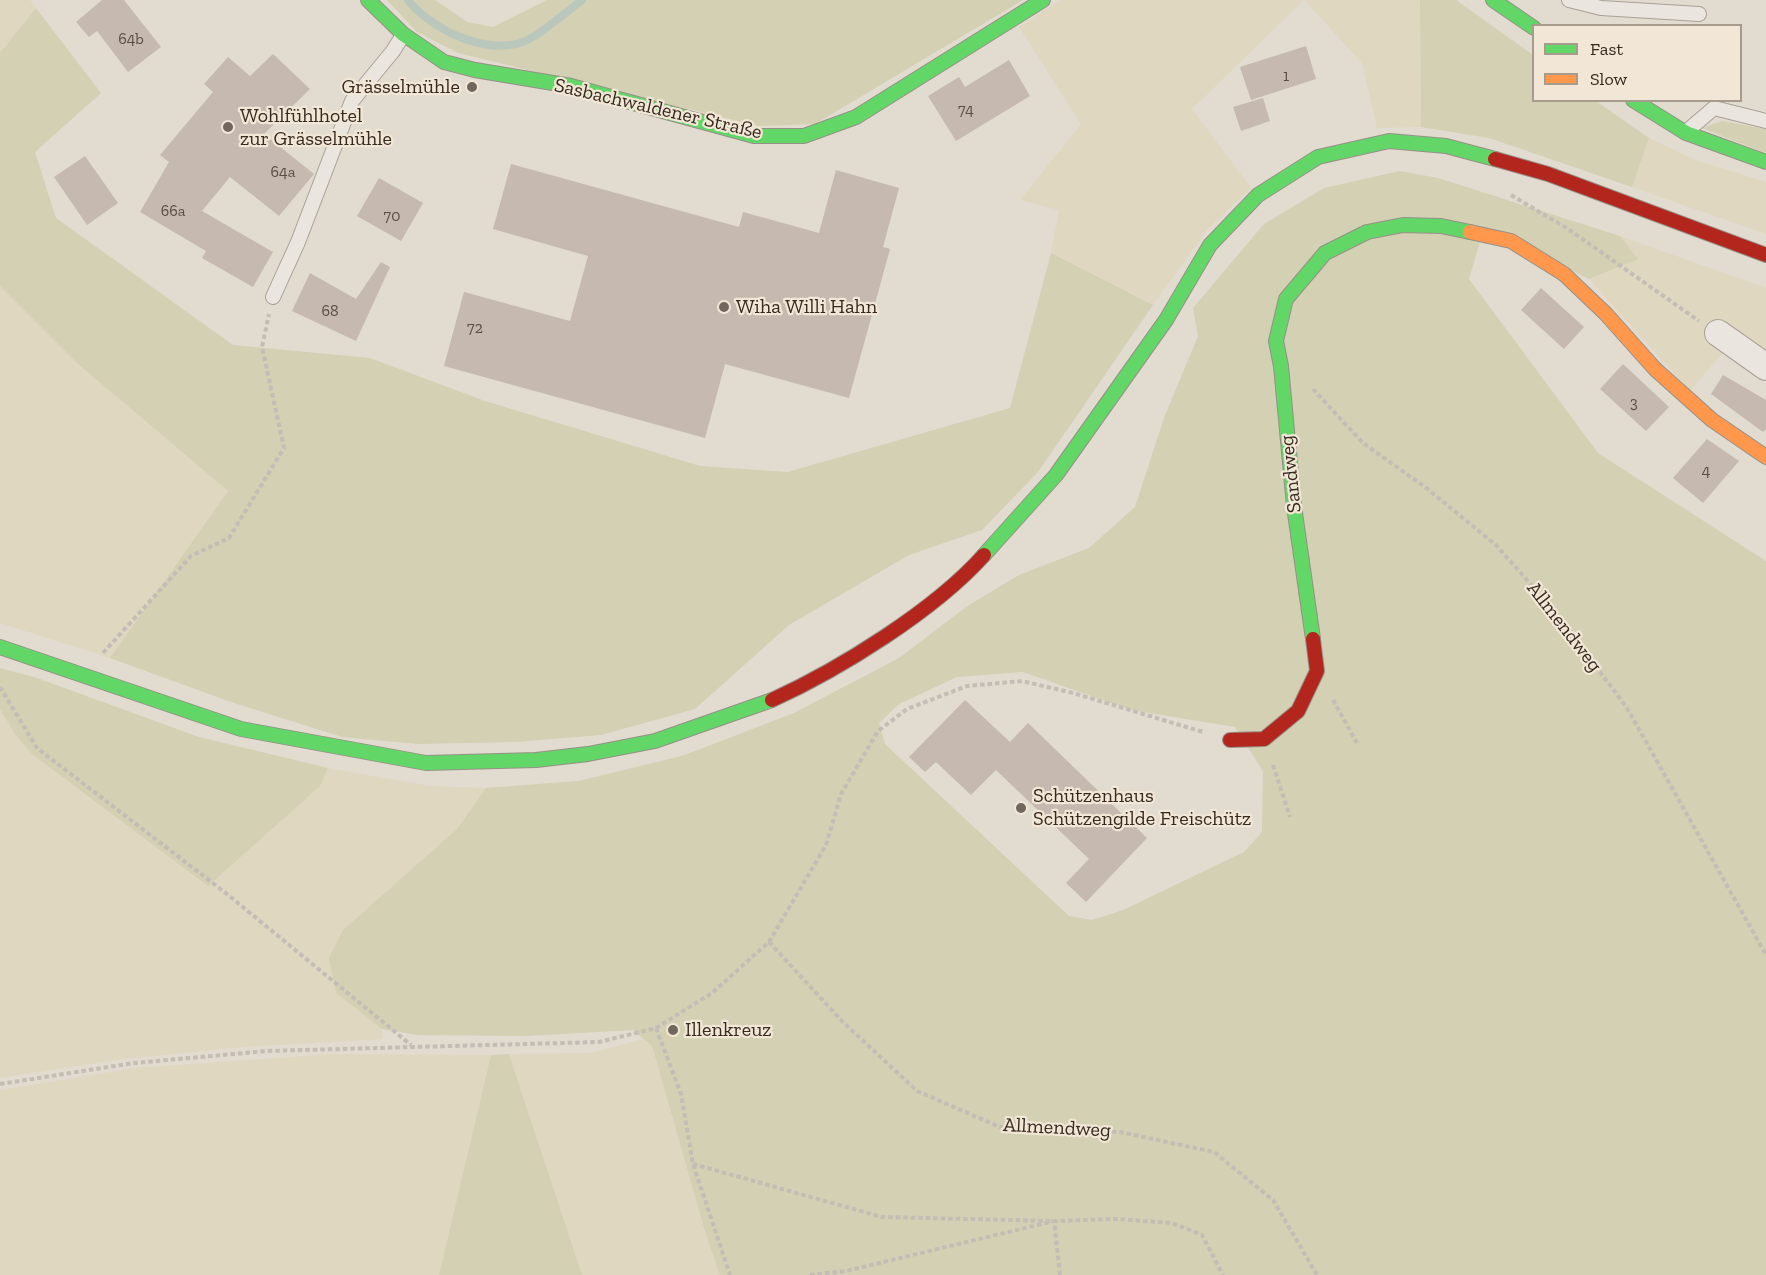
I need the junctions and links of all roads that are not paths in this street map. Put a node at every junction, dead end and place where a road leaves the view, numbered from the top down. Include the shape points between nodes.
1 (368, 0) edge
2 (1043, 0) edge
3 (1569, 0) edge
4 (1500, 2) edge
5 (1700, 14) dead end
6 (1532, 27) edge
7 (403, 34) junction
8 (1636, 102) edge
9 (1766, 122) edge
10 (1686, 133) junction
11 (1766, 162) edge
12 (1766, 255) edge
13 (273, 297) road end
14 (1718, 333) road end
15 (1766, 367) edge
16 (1766, 457) edge
17 (0, 647) edge
18 (1230, 740) road end

1 - 7 main road, Sasbachwaldener Straße
2 - 7 main road, Sasbachwaldener Straße via 856,117 804,136 754,136 571,86 475,70 444,62
3 - 5 lane via 1601,8
4 - 6 main road
7 - 13 lane via 352,101
8 - 10 main road
9 - 10 lane via 1714,108
10 - 11 main road
12 - 17 main road via 1548,174 1446,146 1389,141 1318,157 1258,195 1210,245 1166,320 1056,476 976,564 932,603 829,670 752,709 655,741 588,754 483,763 426,763 241,729
14 - 15 street
16 - 18 main road, Sandweg via 1688,399 1564,274 1511,241 1440,226 1403,225 1367,232 1325,253 1286,298 1276,341 1317,671 1298,711 1264,739

